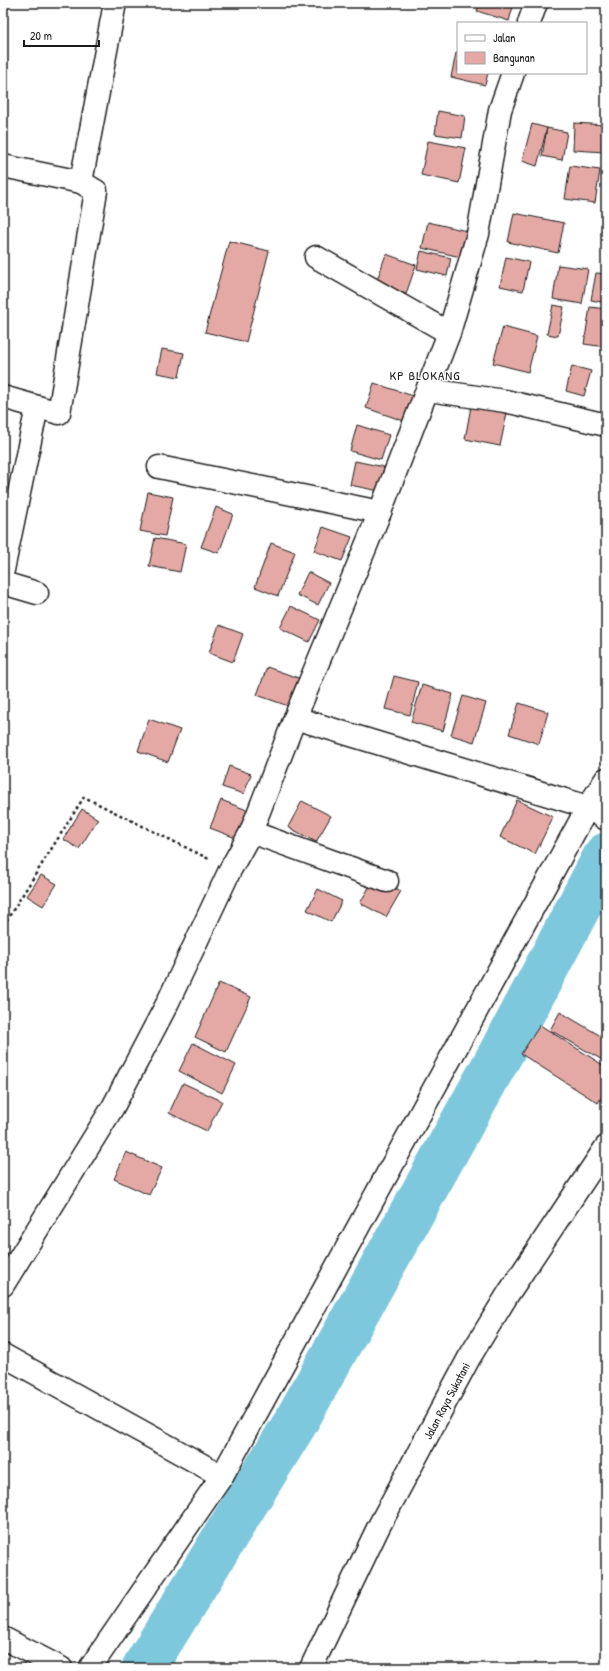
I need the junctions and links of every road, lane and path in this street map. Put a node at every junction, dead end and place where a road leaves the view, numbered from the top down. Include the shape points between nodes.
1 (115, 3) edge
2 (536, 3) edge
3 (529, 22) edge
4 (513, 74) edge
5 (3, 166) edge
6 (81, 182) junction
7 (316, 257) dead end
8 (449, 333) junction
9 (428, 390) junction
10 (5, 404) edge
11 (37, 407) junction
12 (606, 425) edge
13 (159, 467) dead end
14 (380, 512) junction
15 (3, 570) edge
16 (3, 583) edge
17 (37, 593) dead end
18 (295, 718) junction
19 (606, 779) edge
20 (597, 813) edge
21 (251, 832) junction
22 (230, 870) junction
23 (387, 881) dead end
24 (3, 926) edge
25 (606, 1147) edge
26 (3, 1285) edge
27 (3, 1355) edge
28 (222, 1476) junction
29 (3, 1638) edge
30 (60, 1668) edge
31 (90, 1668) edge
32 (311, 1668) edge

1 - 6 street
2 - 3 street
4 - 8 street via 500,110 478,234
5 - 6 street
6 - 11 street via 96,191 59,413
7 - 8 street
8 - 9 street
9 - 12 street via 505,401
9 - 14 street
10 - 11 street
11 - 15 street
13 - 14 street
14 - 18 street
16 - 17 street
18 - 20 street
18 - 21 street
19 - 20 street
20 - 28 street
21 - 22 street
21 - 23 street
22 - 24 path via 84,797
22 - 26 street via 167,1004 113,1107
25 - 32 street, Jalan Raya Sukatani via 508,1294 469,1358 378,1528
27 - 28 street
28 - 31 street
29 - 30 street

